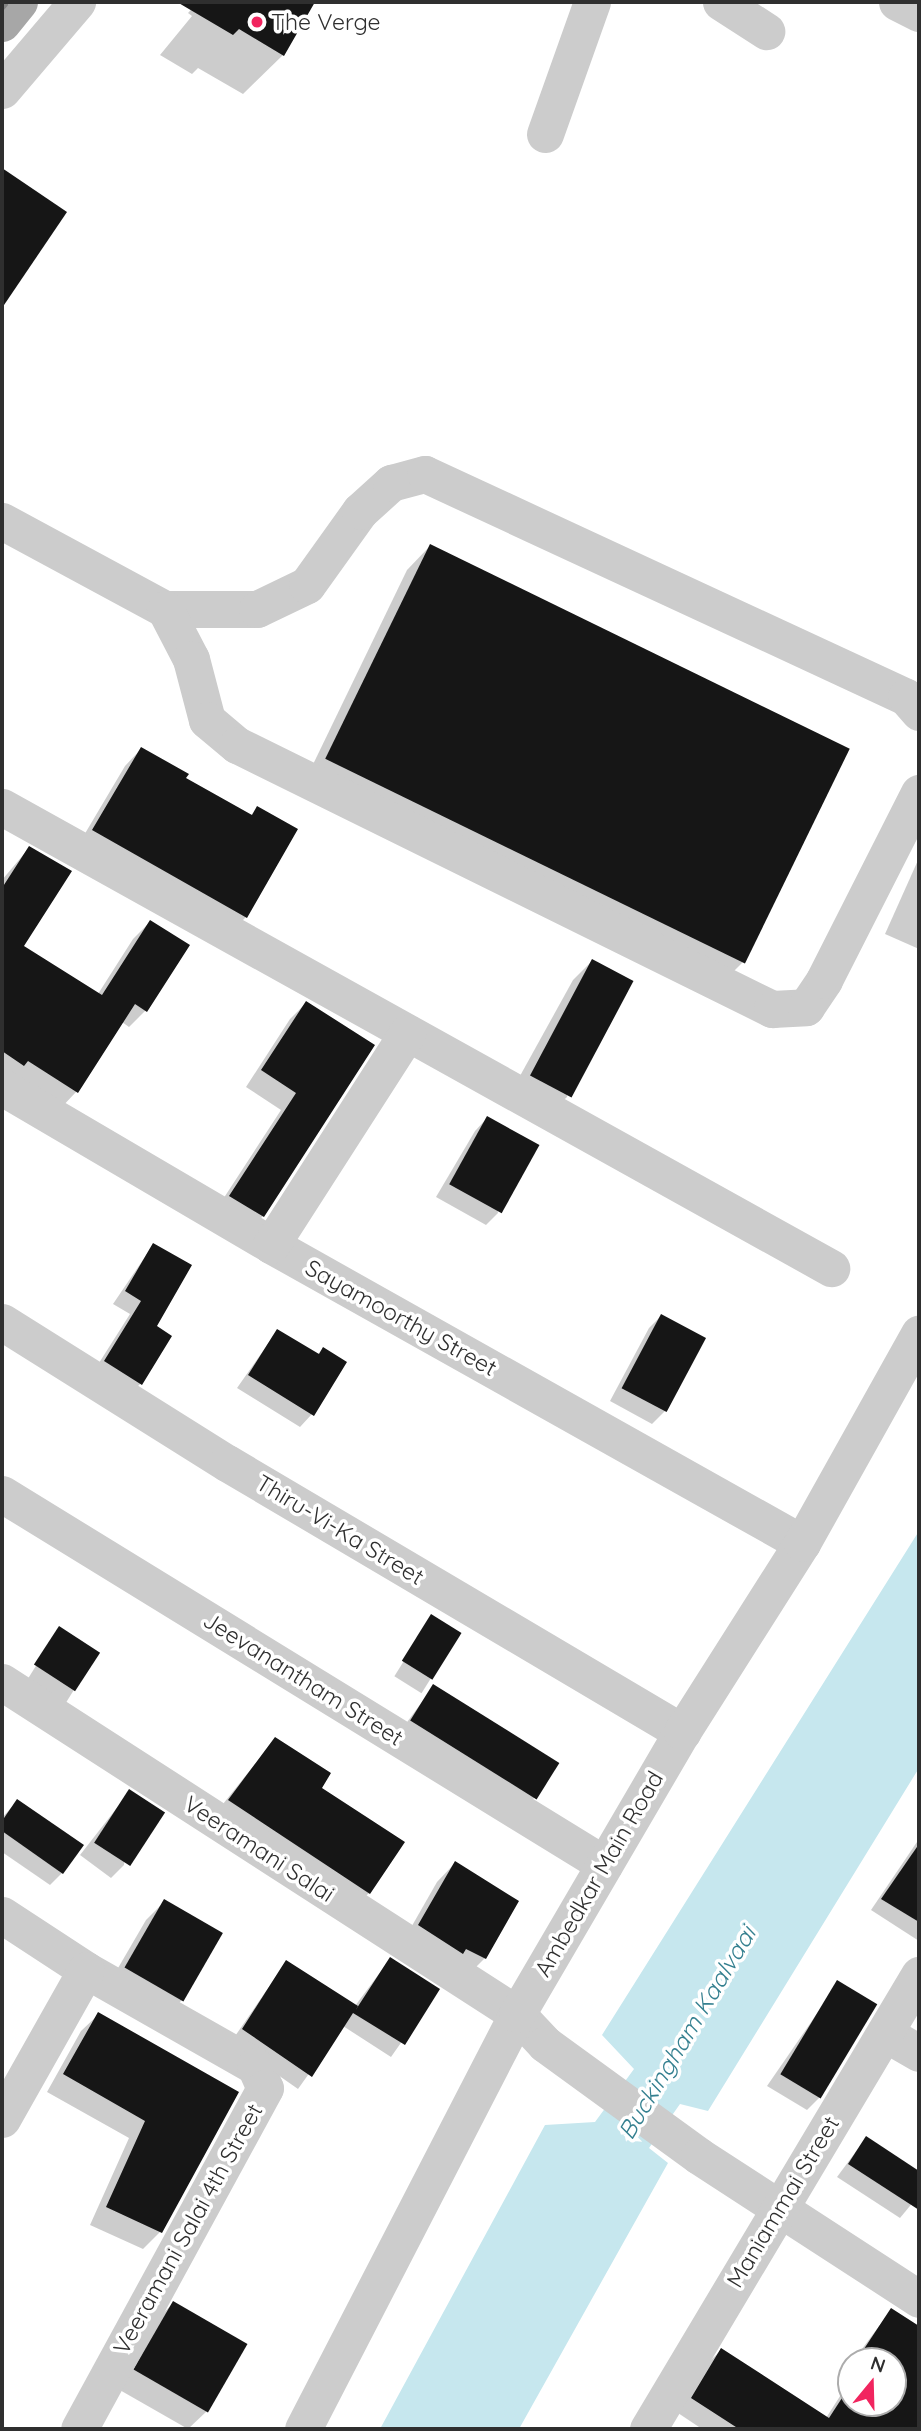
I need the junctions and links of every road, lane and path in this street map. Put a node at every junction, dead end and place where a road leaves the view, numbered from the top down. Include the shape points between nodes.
1 (19, 2) edge
2 (77, 2) edge
3 (592, 2) edge
4 (721, 2) edge
5 (897, 2) edge
6 (919, 13) edge
7 (2, 23) edge
8 (766, 32) dead end
9 (2, 90) edge
10 (545, 134) dead end
11 (2, 521) edge
12 (166, 609) junction
13 (919, 712) edge
14 (919, 793) edge
15 (2, 807) edge
16 (407, 1033) junction
17 (2, 1087) edge
18 (271, 1245) junction
19 (831, 1268) dead end
20 (2, 1322) edge
21 (919, 1334) edge
22 (2, 1494) edge
23 (802, 1543) junction
24 (2, 1682) edge
25 (682, 1732) junction
26 (604, 1864) junction
27 (2, 1915) edge
28 (86, 1970) junction
29 (919, 1975) edge
30 (517, 2014) junction
31 (886, 2034) junction
32 (919, 2053) edge
33 (2, 2119) edge
34 (777, 2207) junction
35 (919, 2299) edge
36 (79, 2429) edge
37 (303, 2429) edge
38 (648, 2429) edge

1 - 7 main road
2 - 9 street
3 - 10 street
4 - 8 street
5 - 6 street
11 - 12 street
12 - 13 street via 257,609 307,585 360,511 391,483 425,474 905,697
12 - 14 street via 191,659 207,720 237,744 772,1009 806,1007
15 - 16 street
16 - 18 street
16 - 19 street
17 - 18 street, Sayamoorthy Street
18 - 23 street, Sayamoorthy Street
20 - 25 street, Thiru-Vi-Ka Street via 227,1464
21 - 23 street, Ambedkar Main Road
22 - 26 street, Jeevanantham Street
23 - 25 street, Ambedkar Main Road
24 - 30 street, Veeramani Salai
25 - 26 street, Ambedkar Main Road
26 - 30 street, Ambedkar Main Road
27 - 28 street, Veeramani Salai 4th Street
28 - 33 street
28 - 36 street, Veeramani Salai 4th Street via 255,2066 265,2088
29 - 31 street, Maniammai Street
30 - 34 street, Veeramani Salai via 545,2043
30 - 37 street, Ambedkar Main Road
31 - 32 street
31 - 34 street, Maniammai Street
34 - 35 street, Veeramani Salai
34 - 38 street, Maniammai Street

